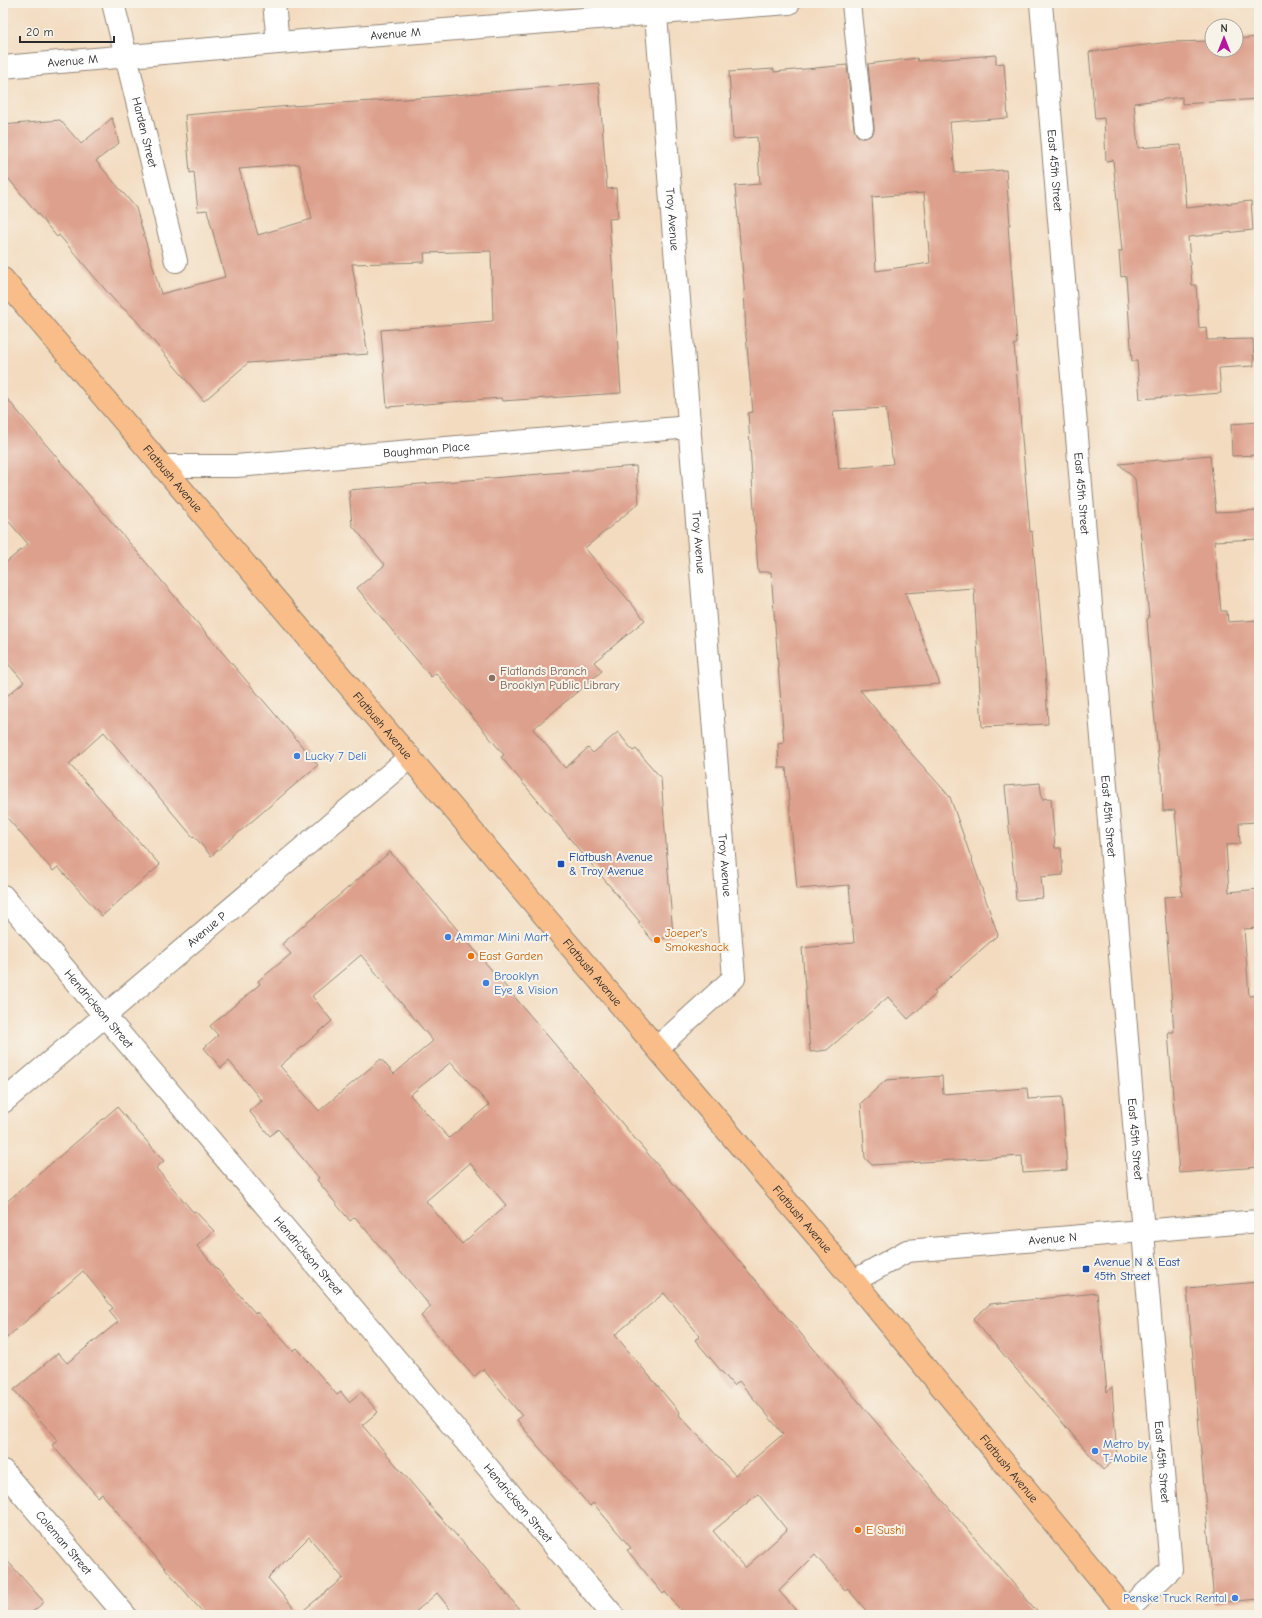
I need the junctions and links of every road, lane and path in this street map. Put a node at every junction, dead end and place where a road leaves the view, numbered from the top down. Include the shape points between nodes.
1 (114, 3) edge
2 (274, 3) edge
3 (789, 3) edge
4 (851, 3) edge
5 (1041, 3) edge
6 (656, 8) edge
7 (278, 43) junction
8 (128, 57) junction
9 (3, 67) edge
10 (864, 128) dead end
11 (176, 261) dead end
12 (3, 280) edge
13 (690, 427) junction
14 (162, 466) junction
15 (410, 757) junction
16 (3, 896) edge
17 (105, 1016) junction
18 (657, 1048) junction
19 (3, 1102) edge
20 (1259, 1221) edge
21 (1142, 1231) junction
22 (854, 1281) junction
23 (3, 1471) edge
24 (1126, 1614) edge
25 (125, 1615) edge
26 (613, 1615) edge

1 - 8 street, Harden Street
2 - 7 street
3 - 6 street, Avenue M
4 - 10 lane
5 - 21 street, East 45th Street
6 - 7 street, Avenue M
6 - 13 street, Troy Avenue
7 - 8 street, Avenue M
8 - 9 street, Avenue M
8 - 11 street, Harden Street
12 - 14 main road, Flatbush Avenue
13 - 14 street, Baughman Place via 236,466
13 - 18 street, Troy Avenue via 734,978
14 - 15 main road, Flatbush Avenue
15 - 17 street, Avenue P
15 - 18 main road, Flatbush Avenue
16 - 17 street, Hendrickson Street
17 - 19 street, Avenue P
17 - 26 street, Hendrickson Street
18 - 22 main road, Flatbush Avenue
20 - 21 street, Avenue N
21 - 22 street, Avenue N via 907,1250
21 - 24 street, East 45th Street via 1171,1569
22 - 24 main road, Flatbush Avenue
23 - 25 street, Coleman Street

